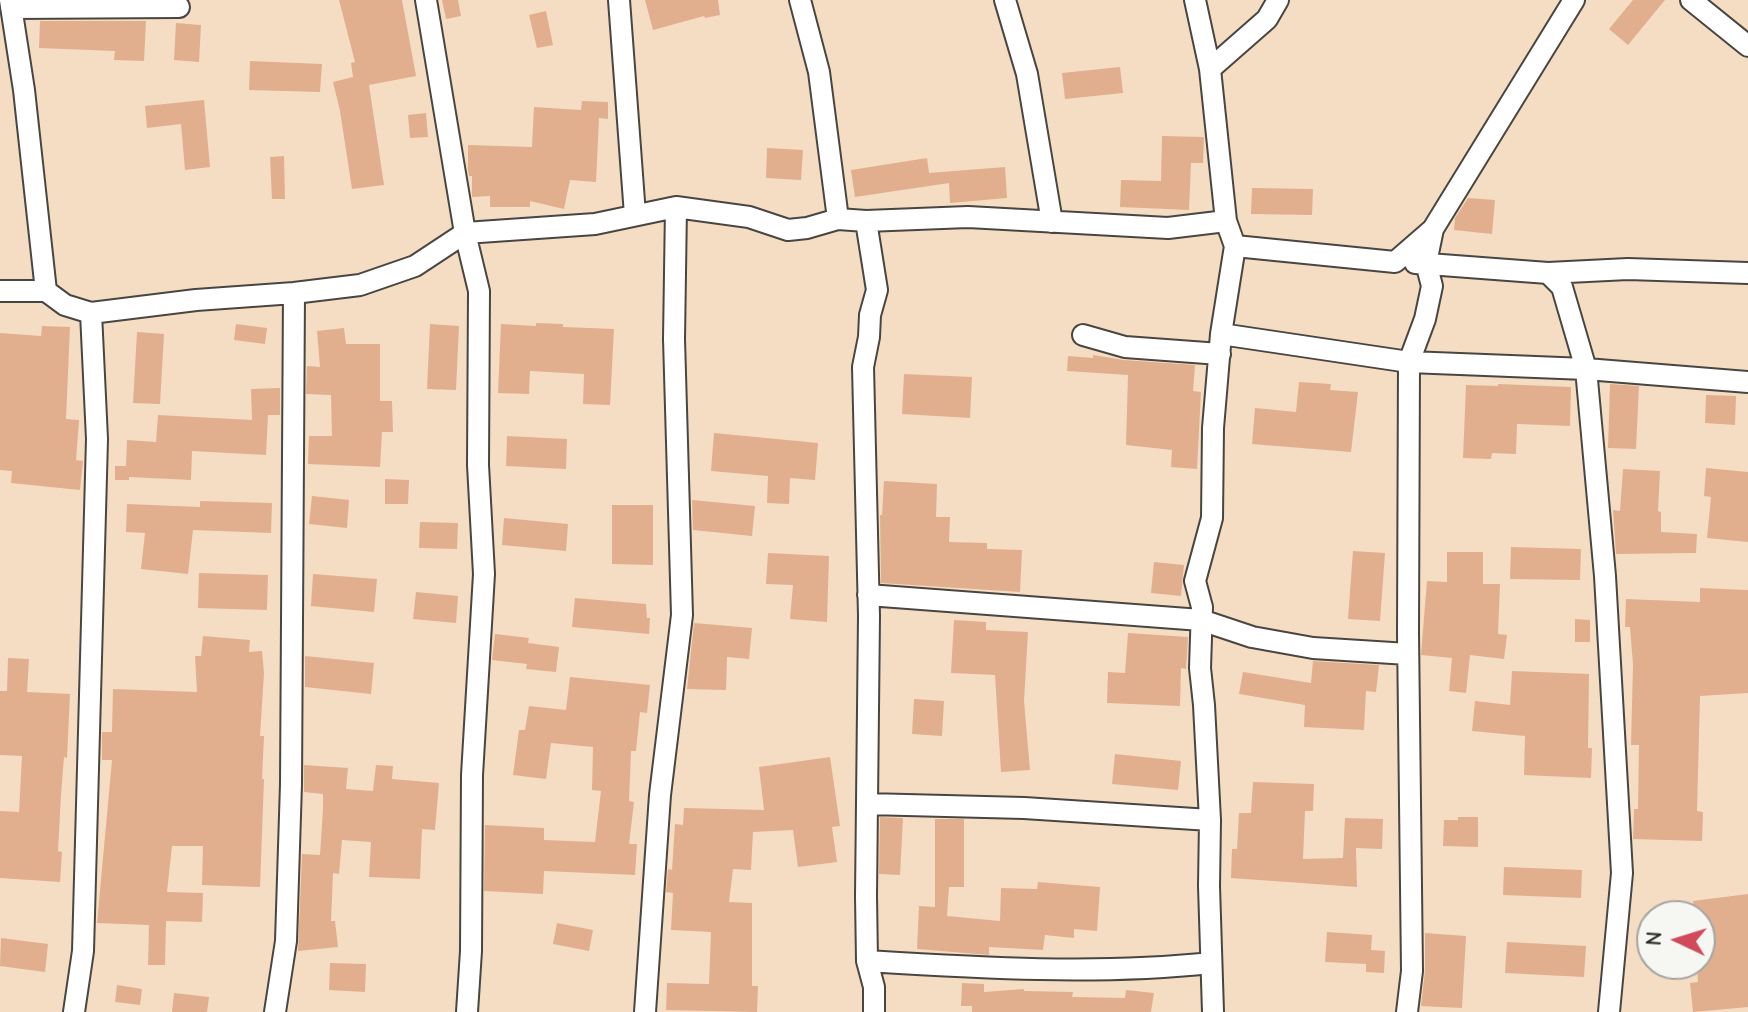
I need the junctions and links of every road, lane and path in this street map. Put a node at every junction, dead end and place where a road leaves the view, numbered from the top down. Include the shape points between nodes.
1 (426, 0) edge
2 (619, 0) edge
3 (800, 0) edge
4 (1005, 0) edge
5 (1195, 0) edge
6 (1278, 0) edge
7 (1574, 0) edge
8 (1691, 0) edge
9 (11, 4) edge
10 (179, 7) dead end
11 (1748, 46) edge
12 (1210, 69) junction
13 (676, 207) junction
14 (635, 215) junction
15 (838, 219) junction
16 (866, 221) junction
17 (1226, 221) junction
18 (1052, 222) junction
19 (1433, 229) junction
20 (465, 233) junction
21 (1235, 246) junction
22 (1395, 262) junction
23 (1426, 263) junction
24 (1548, 273) junction
25 (1748, 273) edge
26 (0, 291) edge
27 (46, 291) junction
28 (294, 293) junction
29 (91, 313) junction
30 (1083, 335) dead end
31 (1221, 344) junction
32 (1409, 362) junction
33 (1586, 369) junction
34 (1748, 382) edge
35 (868, 595) junction
36 (1201, 620) junction
37 (1408, 654) junction
38 (867, 804) junction
39 (1210, 820) junction
40 (867, 961) junction
41 (1211, 963) junction
42 (74, 1012) edge
43 (275, 1012) edge
44 (467, 1012) edge
45 (645, 1012) edge
46 (874, 1012) edge
47 (1213, 1012) edge
48 (1407, 1012) edge
49 (1609, 1012) edge

1 - 20 street
2 - 14 street
3 - 15 street via 819,72
4 - 18 street via 1027,74
5 - 12 street
6 - 12 street via 1267,19
7 - 19 street
8 - 11 street
9 - 10 street
9 - 27 street
12 - 17 street
13 - 14 street
13 - 15 street via 749,217 788,230
13 - 45 street via 682,615 660,795
14 - 20 street via 595,224
15 - 16 street
16 - 18 street via 968,217
16 - 35 street via 877,290 863,367
17 - 18 street via 1168,228
17 - 21 street
19 - 22 street
19 - 23 street
20 - 28 street via 415,266 360,285
20 - 44 street via 479,291 478,465 484,574 472,775
21 - 22 street
21 - 31 street
22 - 23 street
23 - 24 street
23 - 32 street via 1432,286
24 - 25 street
24 - 33 street via 1562,287
26 - 27 street
27 - 29 street via 65,305
28 - 29 street
28 - 43 street via 290,816 286,941
29 - 42 street via 97,439 83,951
30 - 31 street via 1125,347
31 - 32 street
31 - 36 street via 1212,518 1195,581
32 - 33 street
32 - 37 street
33 - 34 street
33 - 49 street via 1605,576 1622,873
35 - 36 street
35 - 38 street
36 - 37 street via 1252,637 1313,648
36 - 39 street
37 - 48 street via 1412,971
38 - 39 street
38 - 40 street
39 - 41 street
40 - 41 street via 1002,969
40 - 46 street
41 - 47 street

